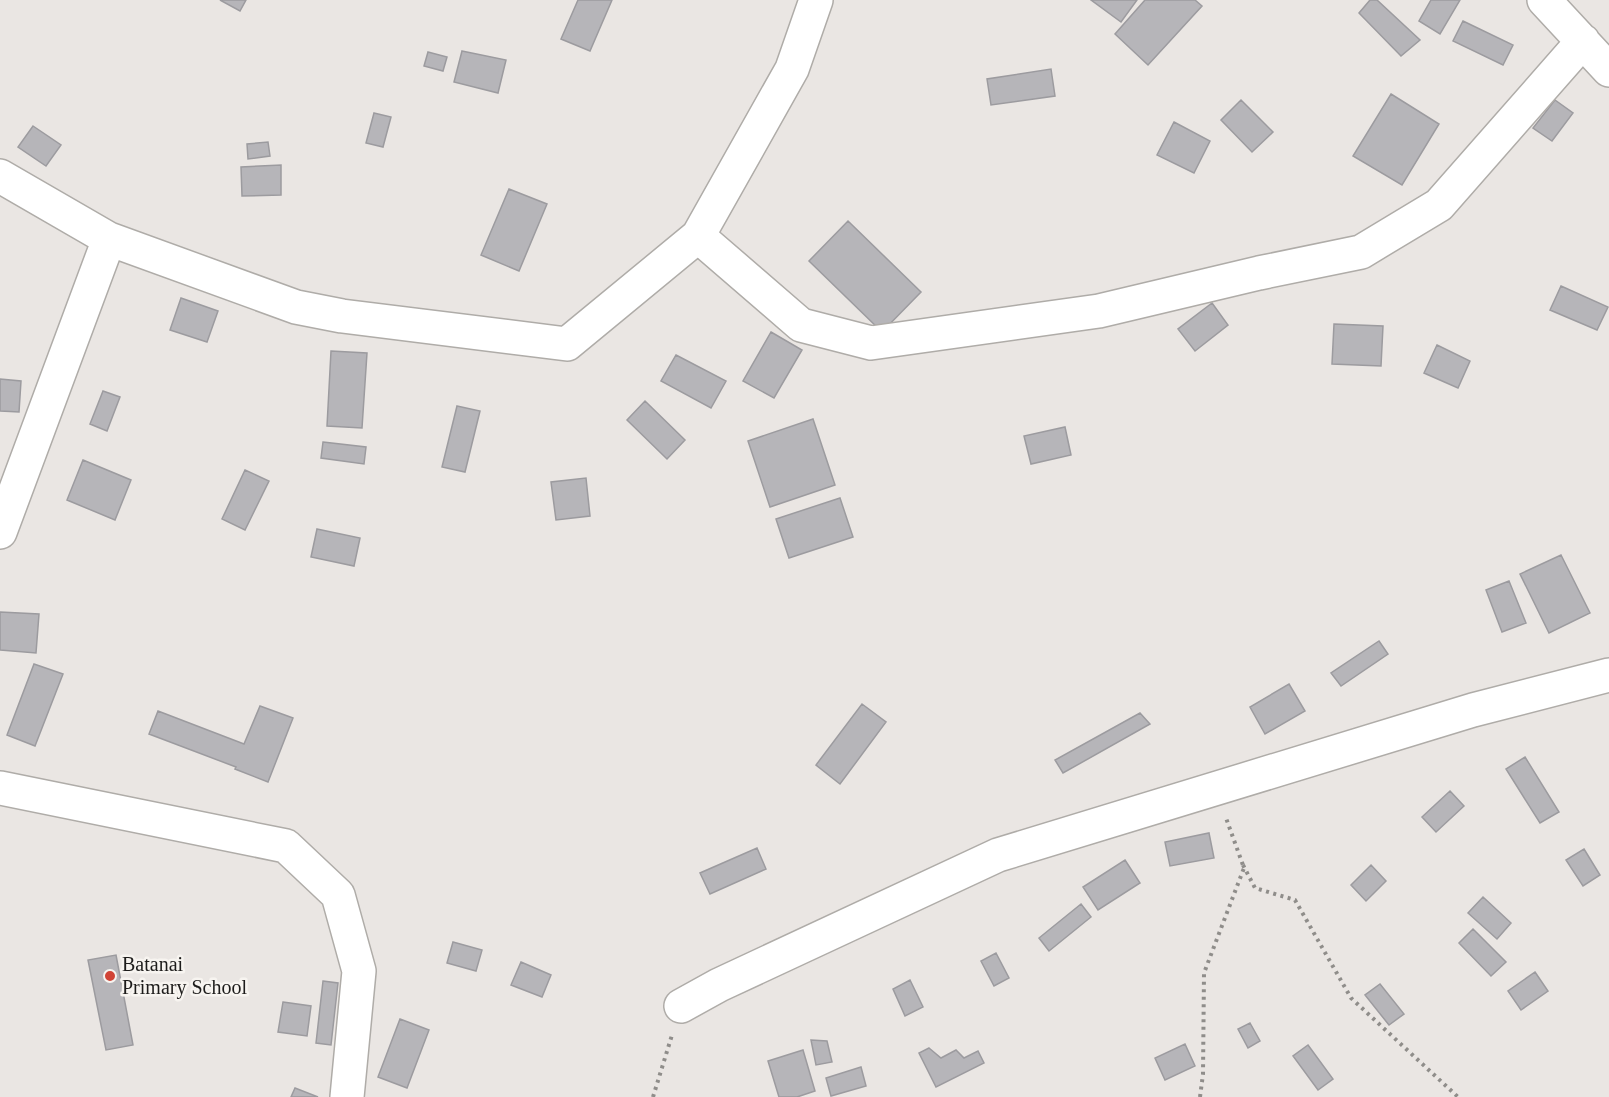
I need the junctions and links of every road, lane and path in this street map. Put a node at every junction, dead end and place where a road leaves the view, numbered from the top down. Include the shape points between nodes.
1 (816, 0) edge
2 (1544, 0) edge
3 (1583, 41) junction
4 (1609, 70) edge
5 (0, 176) edge
6 (698, 236) junction
7 (109, 239) junction
8 (0, 532) edge
9 (1609, 675) edge
10 (0, 788) edge
11 (1216, 789) junction
12 (1243, 865) junction
13 (681, 1006) joint
14 (347, 1097) edge
15 (653, 1097) edge
16 (1200, 1097) edge
17 (1458, 1097) edge

1 - 6 street via 792,69
2 - 3 street
3 - 4 street
3 - 6 street via 1439,205 1361,252 1099,311 871,343 801,325
5 - 7 street
6 - 7 street via 567,344 296,307
7 - 8 street
9 - 11 street via 1473,710
10 - 14 street via 286,846 338,895 359,971
11 - 12 path
11 - 13 street via 998,855
12 - 16 path via 1204,973
12 - 17 path via 1255,888 1295,900 1351,998
13 - 15 path

